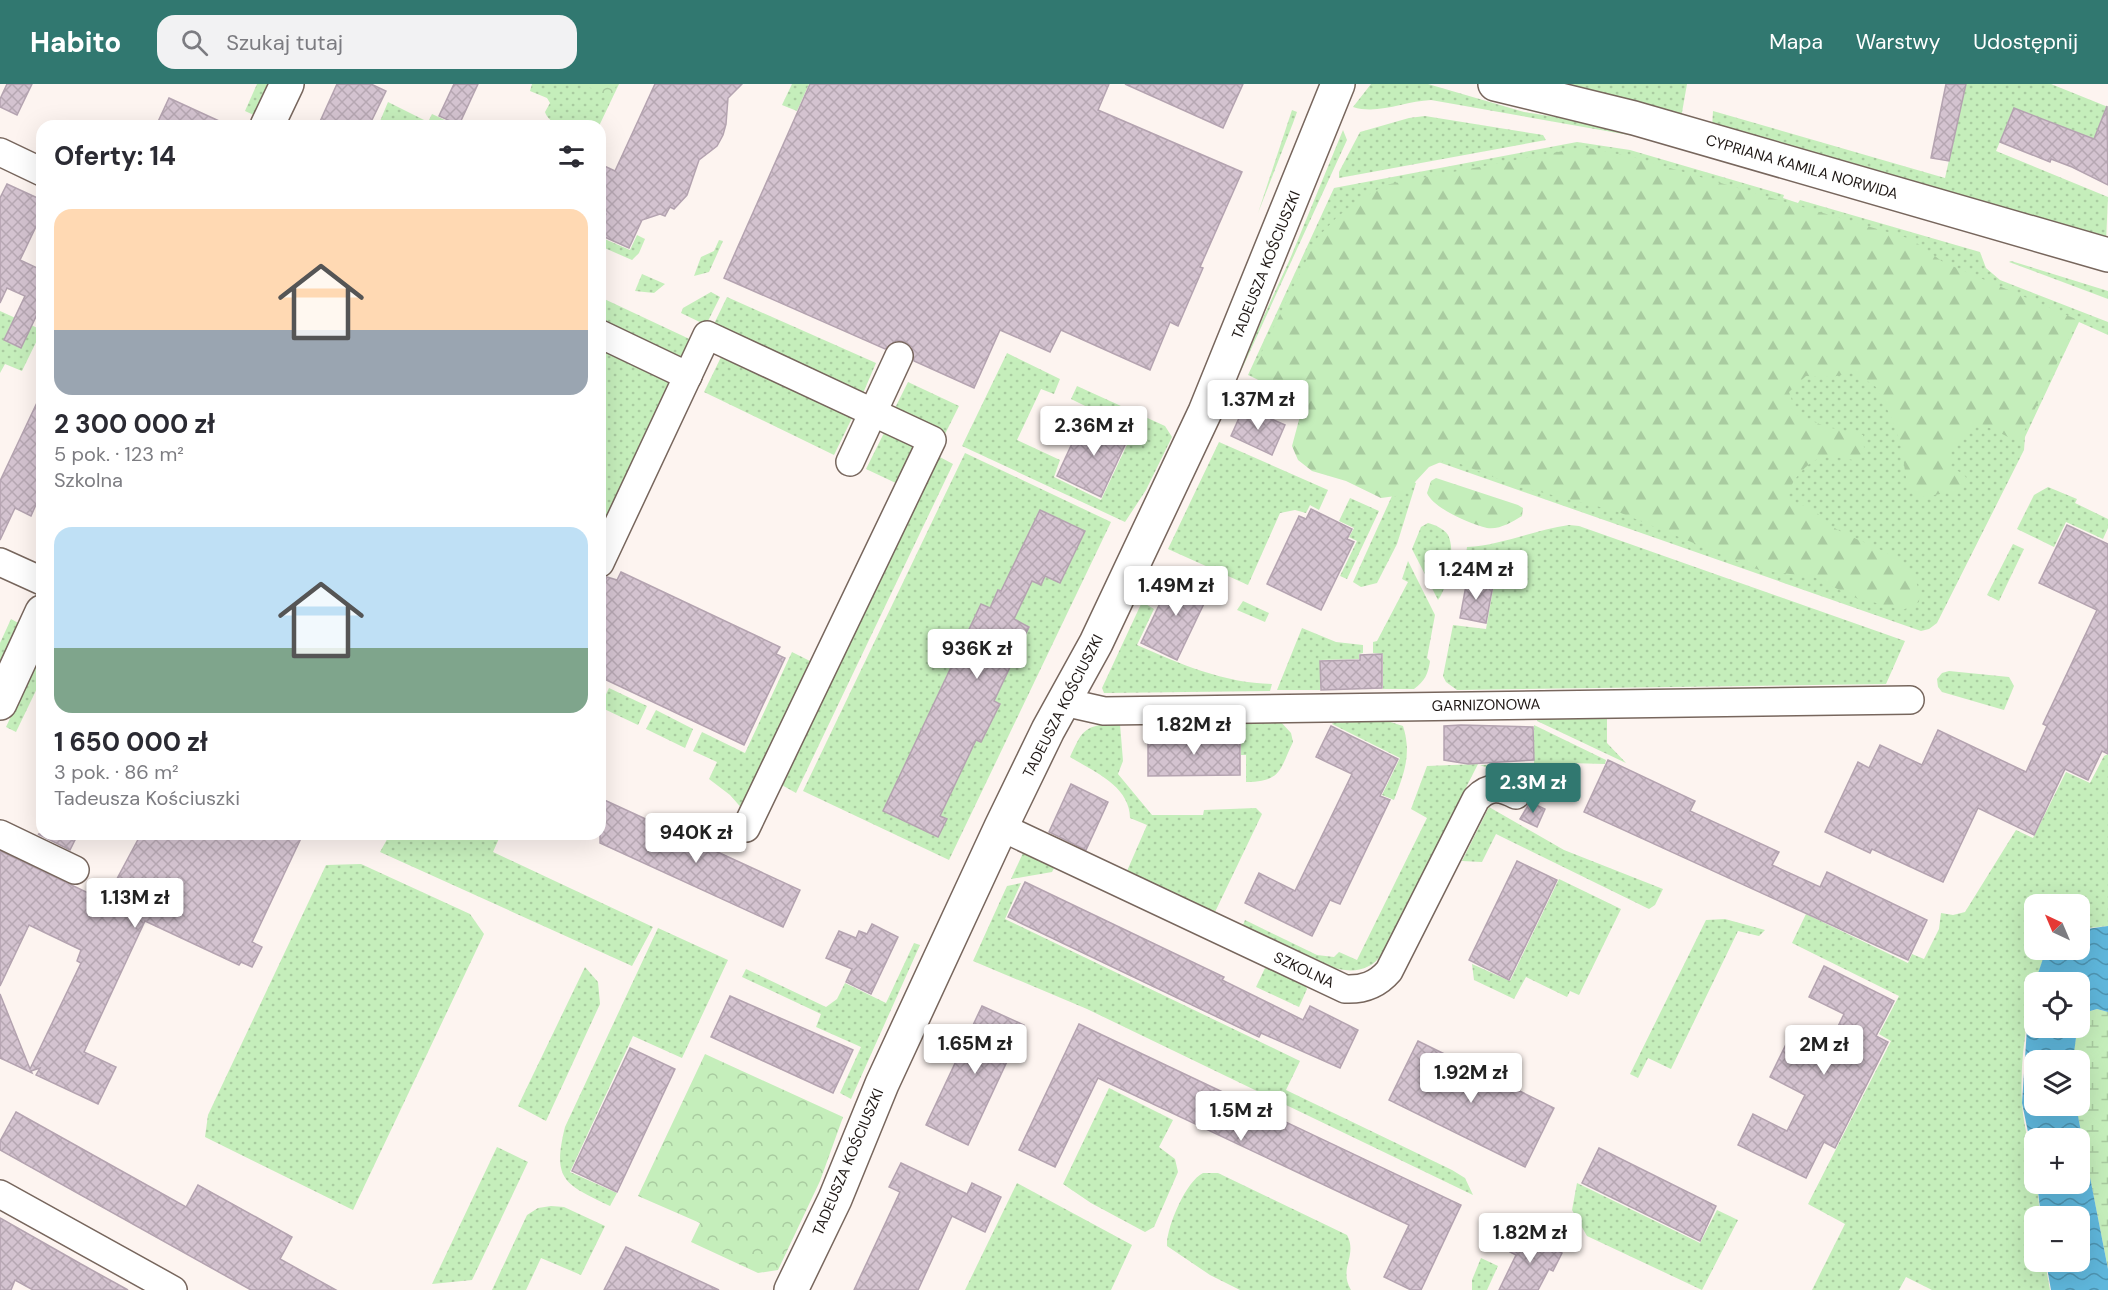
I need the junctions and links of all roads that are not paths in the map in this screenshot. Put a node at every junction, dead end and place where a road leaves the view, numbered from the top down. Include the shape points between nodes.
1 (287, 84) edge
2 (1338, 84) edge
3 (1495, 84) edge
4 (270, 120) edge
5 (0, 152) edge
6 (36, 169) edge
7 (2108, 255) edge
8 (606, 337) edge
9 (899, 356) dead end
10 (688, 376) junction
11 (873, 412) junction
12 (849, 462) dead end
13 (606, 550) edge
14 (0, 562) edge
15 (36, 578) edge
16 (36, 625) edge
17 (1910, 700) dead end
18 (1064, 702) junction
19 (0, 703) edge
20 (1516, 795) dead end
21 (1002, 827) junction
22 (746, 828) dead end
23 (0, 834) edge
24 (75, 870) dead end
25 (0, 1194) edge
26 (172, 1290) edge
27 (791, 1290) edge

1 - 4 street
2 - 18 street, TADEUSZA KOŚCIUSZKI via 1205,412
3 - 7 street, CYPRIANA KAMILA NORWIDA via 1634,118
5 - 6 street
8 - 10 street
9 - 11 street
10 - 11 street via 707,335
10 - 13 street
11 - 12 street
11 - 22 street via 932,440
14 - 15 street
16 - 19 street
17 - 18 street, GARNIZONOWA via 1104,711
18 - 21 street, TADEUSZA KOŚCIUSZKI
20 - 21 street, SZKOLNA via 1496,788 1482,792 1476,799 1389,971 1378,982 1356,990 1345,990
21 - 27 street, TADEUSZA KOŚCIUSZKI
23 - 24 street
25 - 26 street

